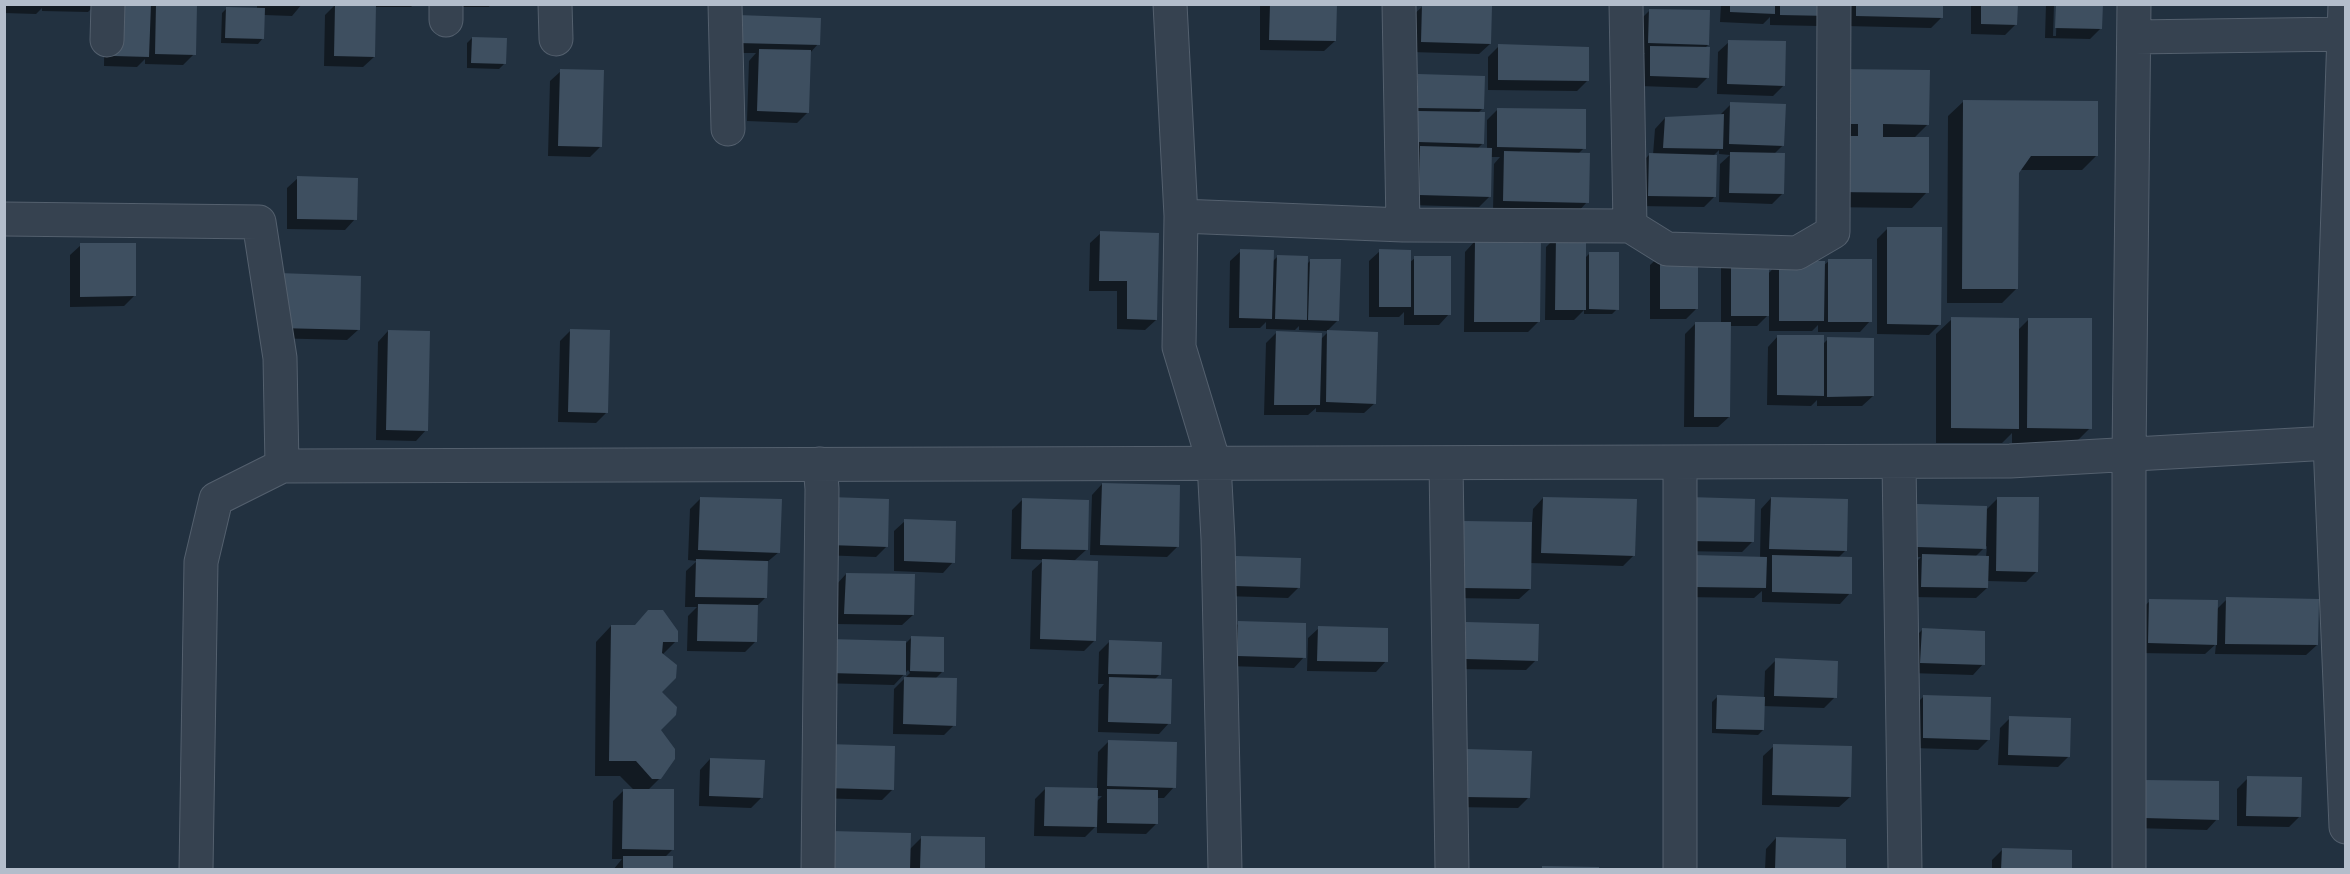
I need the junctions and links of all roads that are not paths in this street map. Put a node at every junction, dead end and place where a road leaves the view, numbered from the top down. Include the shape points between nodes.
1 (108, 4) edge
2 (555, 4) edge
3 (725, 4) edge
4 (1170, 4) edge
5 (1399, 4) edge
6 (1626, 4) edge
7 (1834, 4) edge
8 (2134, 4) edge
9 (2345, 4) edge
10 (2345, 34) edge
11 (2134, 37) junction
12 (556, 39) dead end
13 (108, 40) dead end
14 (728, 129) dead end
15 (1181, 216) junction
16 (4, 219) edge
17 (1403, 225) junction
18 (1630, 226) junction
19 (2338, 444) edge
20 (2129, 455) junction
21 (1680, 462) junction
22 (1899, 462) junction
23 (1214, 463) junction
24 (1446, 463) junction
25 (819, 464) junction
26 (282, 466) junction
27 (2346, 827) edge
28 (196, 870) edge
29 (818, 870) edge
30 (1225, 870) edge
31 (1452, 870) edge
32 (1680, 870) edge
33 (1905, 870) edge
34 (2129, 870) edge

1 - 13 street
2 - 12 street
3 - 14 street
4 - 15 street
5 - 17 street
6 - 18 street
7 - 18 street via 1833,232 1797,254 1667,249
8 - 11 street
9 - 10 street
10 - 11 street
10 - 19 street
11 - 20 street
15 - 17 street
15 - 23 street via 1179,347
16 - 26 street via 259,222 280,358
17 - 18 street
19 - 20 street
19 - 27 street
20 - 22 street
20 - 34 street
21 - 22 street
21 - 24 street
21 - 32 street
22 - 33 street
23 - 24 street
23 - 25 street
23 - 30 street
24 - 31 street
25 - 26 street
25 - 29 street via 822,489
26 - 28 street via 216,499 201,562

